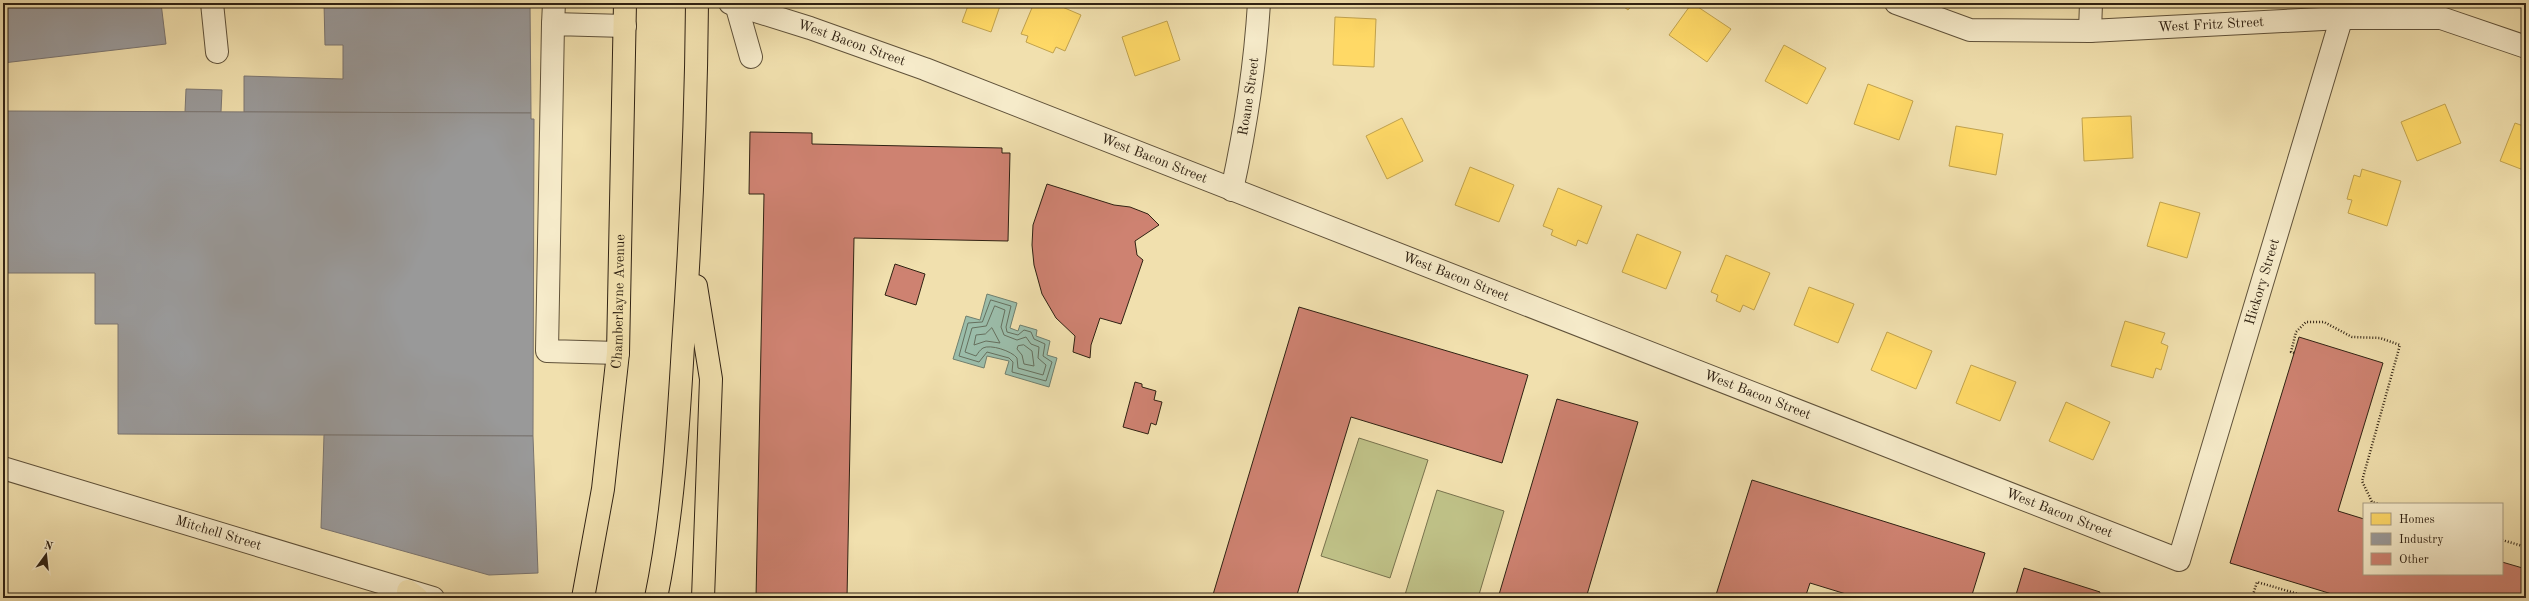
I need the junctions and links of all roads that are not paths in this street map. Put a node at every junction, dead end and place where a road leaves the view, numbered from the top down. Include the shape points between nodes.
1 (212, 3) edge
2 (554, 3) edge
3 (625, 3) edge
4 (696, 3) edge
5 (1259, 3) edge
6 (1896, 3) edge
7 (2090, 3) edge
8 (733, 4) edge
9 (2344, 11) edge
10 (553, 24) junction
11 (625, 26) junction
12 (2090, 31) junction
13 (2526, 47) edge
14 (217, 52) dead end
15 (751, 57) dead end
16 (1232, 190) junction
17 (690, 245) junction
18 (618, 353) junction
19 (3, 468) edge
20 (2179, 560) joint
21 (413, 594) edge
22 (433, 598) edge
23 (583, 598) edge
24 (656, 598) edge
25 (703, 598) edge

1 - 14 street
2 - 10 street
3 - 11 main road, Chamberlayne Avenue
4 - 17 main road via 696,86
5 - 16 street, Roane Street via 1255,67
6 - 12 street, West Fritz Street via 1970,30
7 - 12 street
8 - 15 street
8 - 16 street, West Bacon Street via 810,28 925,70
9 - 12 street, West Fritz Street
9 - 13 street, West Fritz Street via 2441,18
9 - 20 street, Hickory Street
10 - 11 street
10 - 18 street via 547,351
11 - 18 main road, Chamberlayne Avenue
16 - 20 street, West Bacon Street
17 - 24 main road via 675,464 664,560
17 - 25 main road via 711,379
18 - 23 main road, Chamberlayne Avenue via 603,488
19 - 21 street, Mitchell Street
21 - 22 street, Mitchell Street

